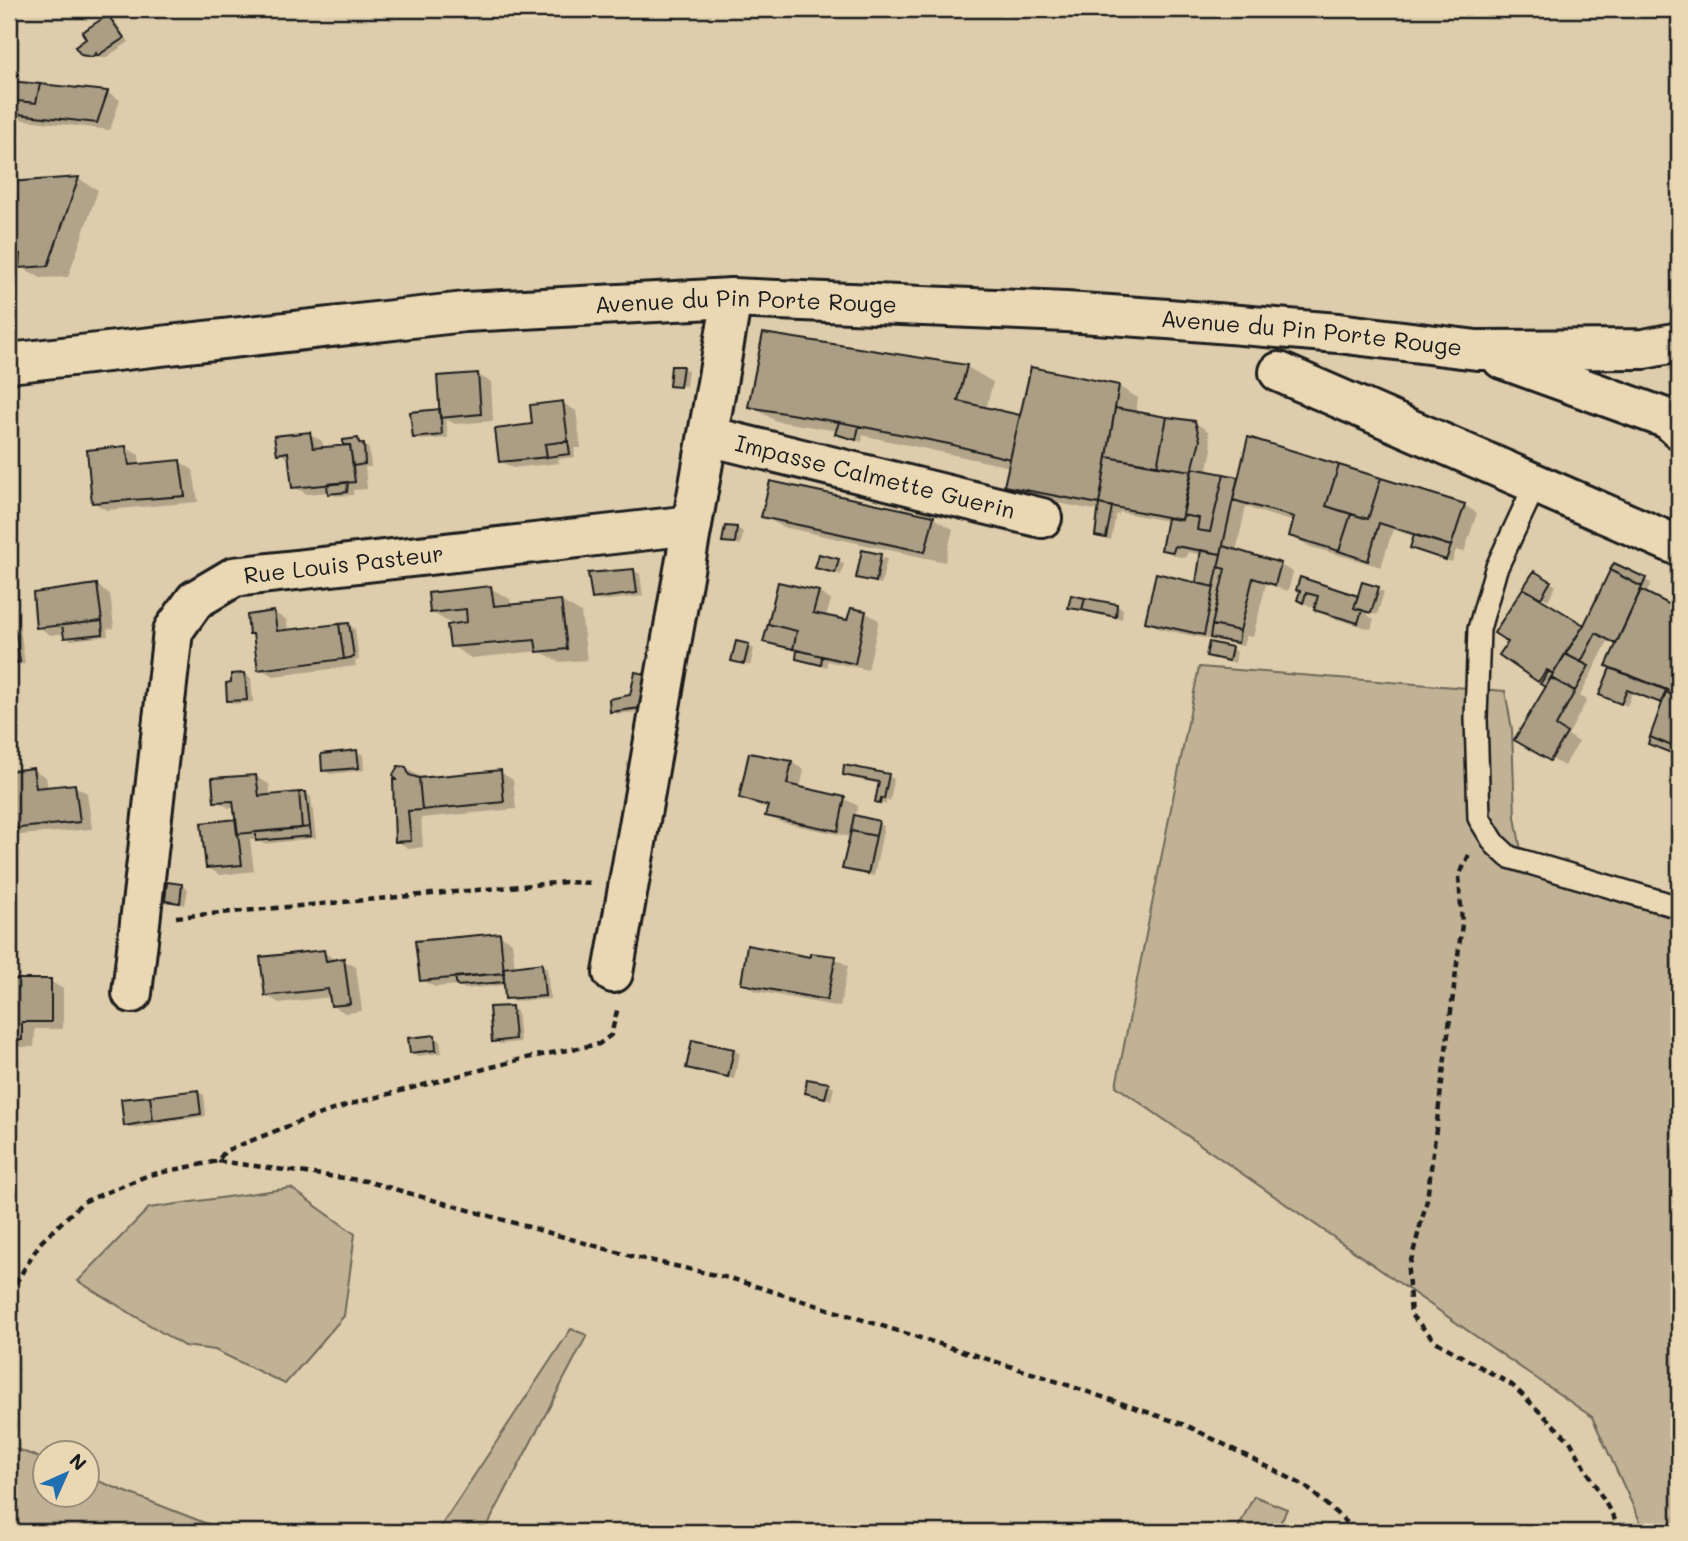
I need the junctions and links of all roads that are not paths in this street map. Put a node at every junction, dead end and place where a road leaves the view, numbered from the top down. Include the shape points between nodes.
1 (732, 298) junction
2 (1679, 342) edge
3 (1477, 350) junction
4 (13, 363) edge
5 (1279, 372) dead end
6 (1679, 429) edge
7 (708, 436) junction
8 (1536, 483) junction
9 (1042, 518) dead end
10 (692, 525) junction
11 (1679, 546) edge
12 (1679, 907) edge
13 (613, 973) road end
14 (131, 993) dead end

1 - 3 street, Avenue du Pin Porte Rouge via 1168,319 1338,332
1 - 4 street, Avenue du Pin Porte Rouge via 465,312
1 - 7 street
2 - 3 street, Avenue du Pin Porte Rouge via 1644,349
3 - 6 street, Avenue du Pin Porte Rouge via 1668,419
5 - 8 street, Avenue du Pin Porte Rouge
7 - 9 street, Impasse Calmette Guerin
7 - 10 street
8 - 11 street, Avenue du Pin Porte Rouge
8 - 12 lane via 1496,569 1479,629 1479,818 1494,844 1509,857
10 - 13 street
10 - 14 street, Rue Louis Pasteur via 234,577 195,600 173,631

